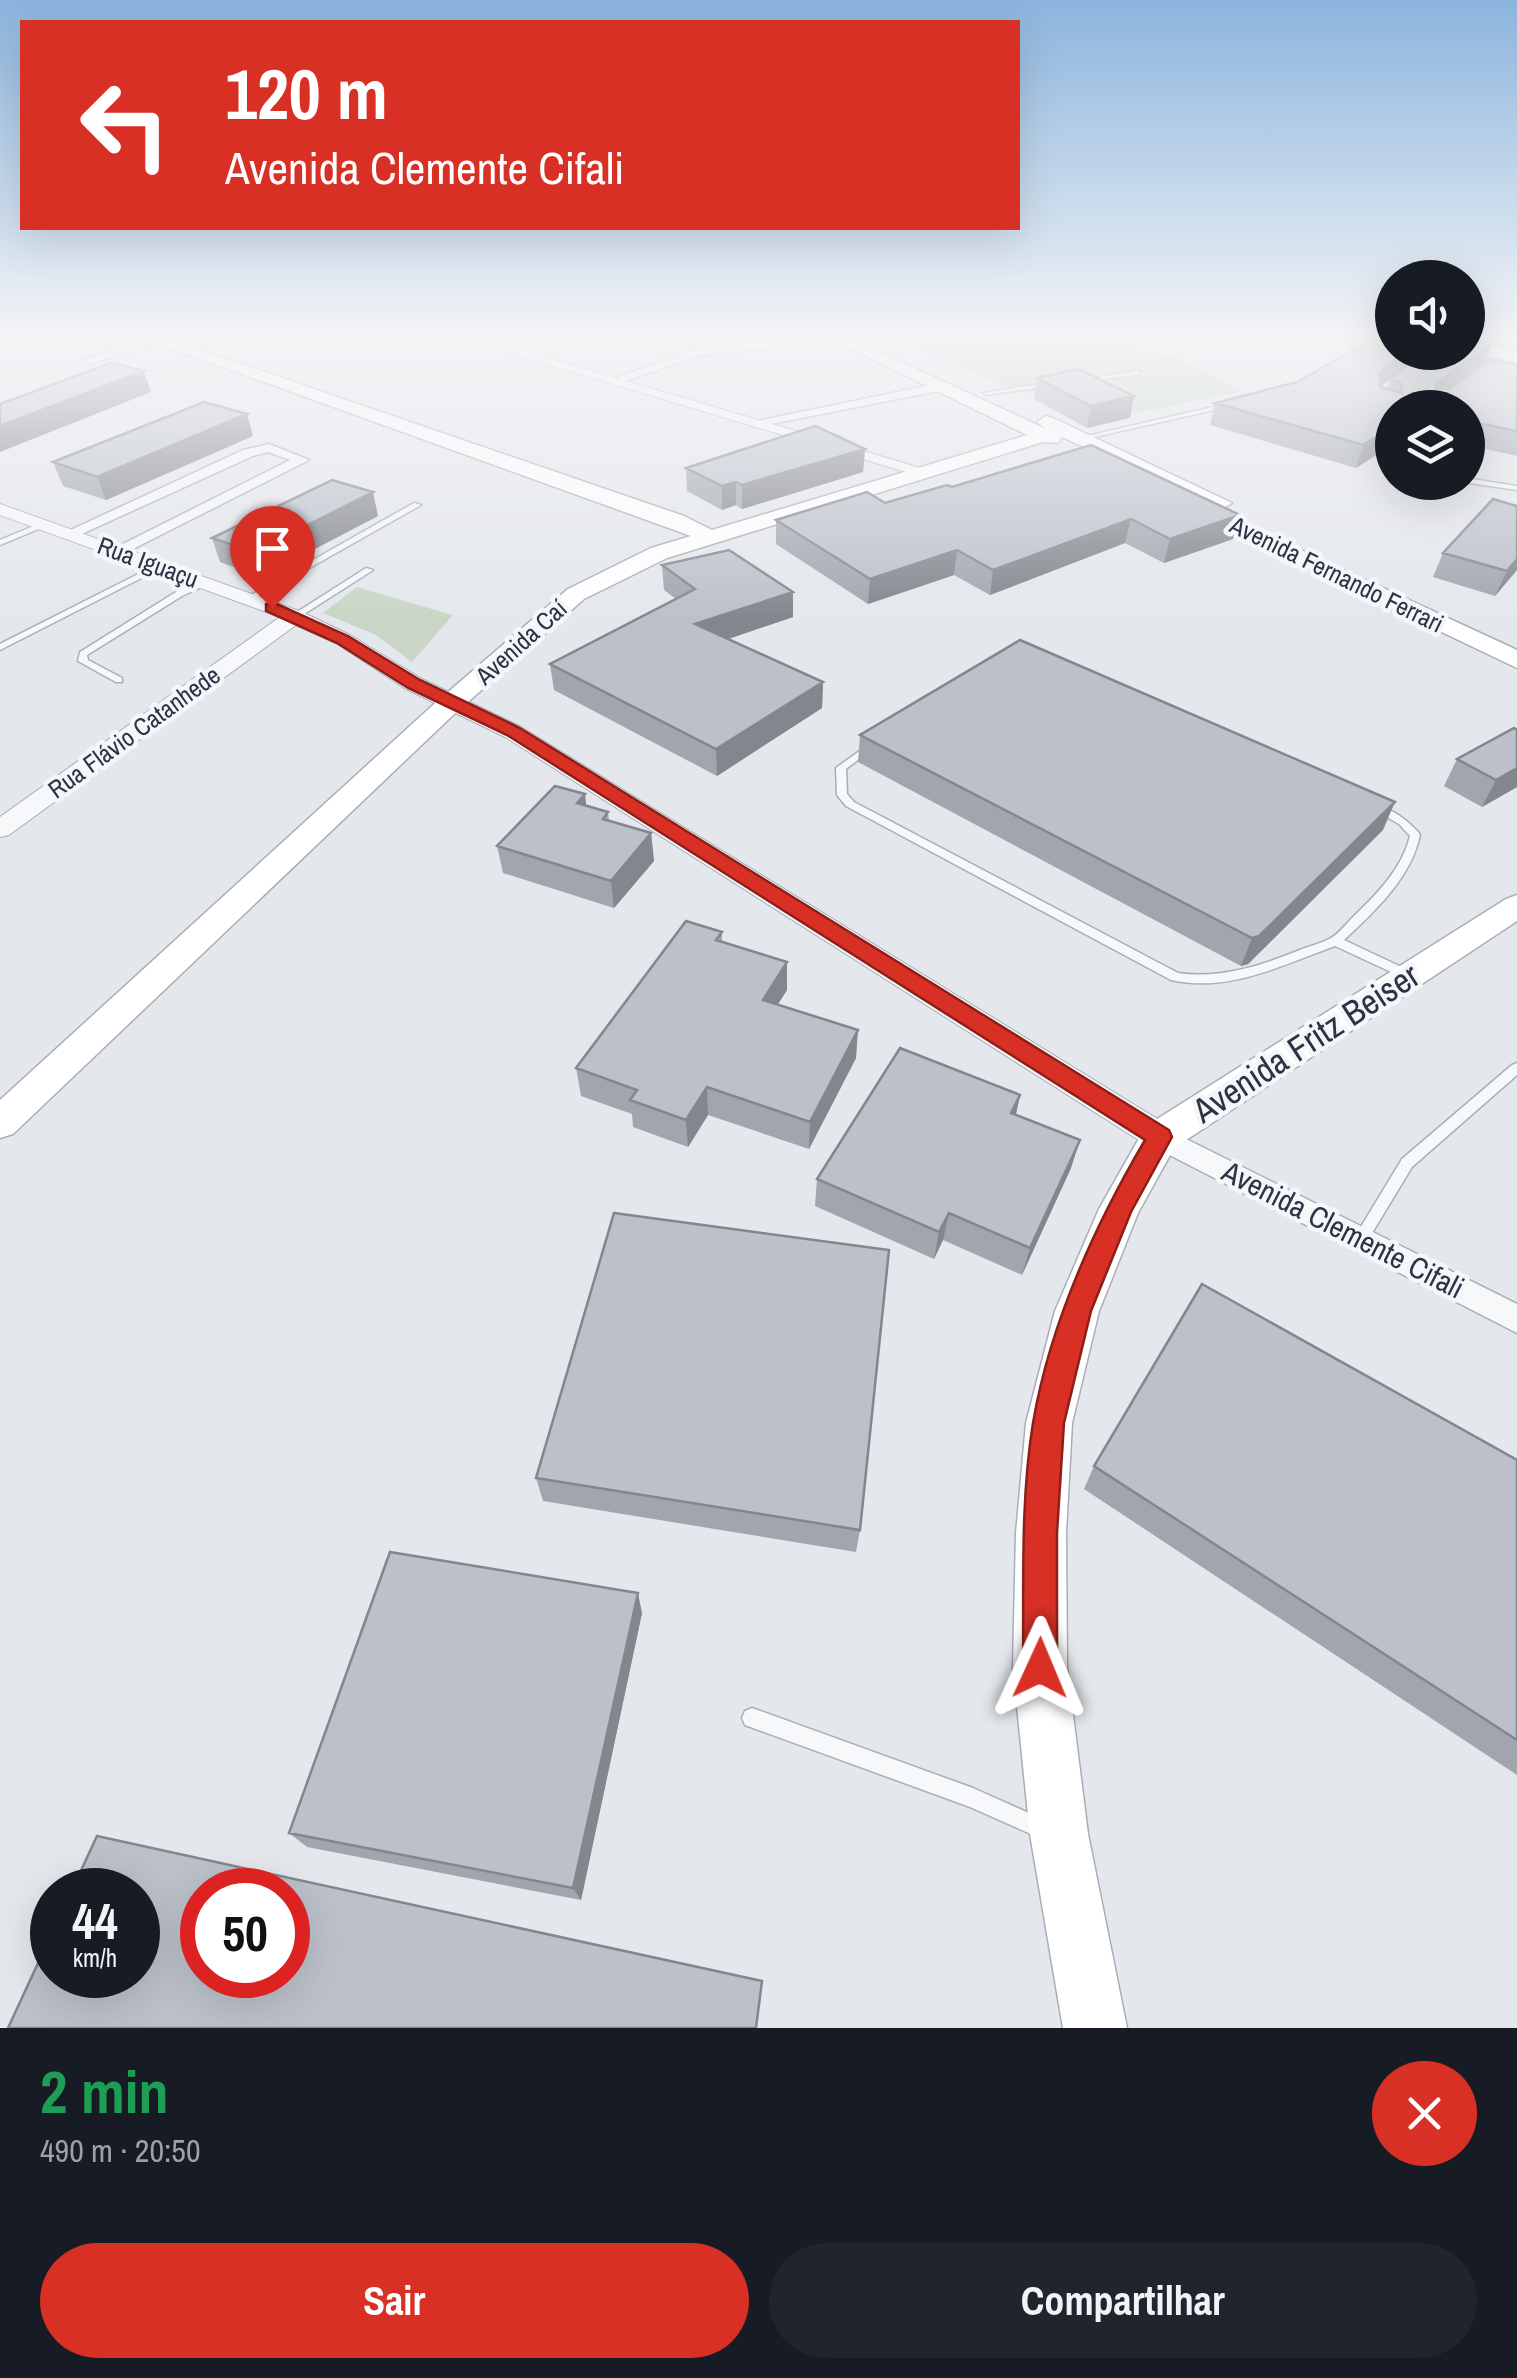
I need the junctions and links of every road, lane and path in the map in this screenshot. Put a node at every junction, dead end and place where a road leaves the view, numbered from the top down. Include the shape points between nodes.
1 (431, 430) edge
2 (778, 430) edge
3 (1049, 430) edge
4 (1053, 430) edge
5 (1092, 430) edge
6 (1063, 435) junction
7 (925, 472) junction
8 (1485, 483) edge
9 (1517, 488) edge
10 (417, 505) dead end
11 (0, 509) edge
12 (44, 525) junction
13 (70, 534) junction
14 (717, 534) junction
15 (1273, 535) junction
16 (0, 543) edge
17 (117, 551) junction
18 (159, 566) junction
19 (369, 570) dead end
20 (206, 583) junction
21 (248, 599) junction
22 (296, 616) junction
23 (0, 647) edge
24 (1510, 647) edge
25 (119, 680) dead end
26 (454, 702) junction
27 (882, 739) edge
28 (1370, 805) edge
29 (0, 829) edge
30 (1517, 906) edge
31 (1336, 941) junction
32 (1410, 976) junction
33 (1517, 1068) edge
34 (0, 1123) edge
35 (1160, 1137) junction
36 (1361, 1239) junction
37 (1517, 1319) edge
38 (752, 1718) dead end
39 (1059, 1834) junction
40 (1095, 2028) edge

1 - 14 main road
2 - 7 street
3 - 6 main road, Avenida Fernando Ferrari
4 - 6 main road, Avenida Fernando Ferrari
5 - 6 lane
6 - 7 main road, Avenida Caí
6 - 15 main road, Avenida Fernando Ferrari
6 - 15 main road, Avenida Fernando Ferrari
7 - 14 main road, Avenida Caí
8 - 9 lane
10 - 21 lane
11 - 12 street, Rua Iguaçu
12 - 13 street, Rua Iguaçu
12 - 16 lane
13 - 17 street, Rua Iguaçu
13 - 17 street via 236,458 268,448 302,460
14 - 26 main road, Avenida Caí via 628,566 576,594
15 - 24 main road, Avenida Fernando Ferrari
17 - 18 street, Rua Iguaçu
18 - 20 street, Rua Iguaçu
18 - 23 lane
19 - 22 lane, Rua Flávio Catanhede
20 - 21 street, Rua Iguaçu
20 - 25 lane via 83,654 83,661
21 - 22 street, Rua Iguaçu
22 - 26 street, Rua Iguaçu
22 - 29 street, Rua Flávio Catanhede
26 - 34 main road, Avenida Caí
26 - 35 street, Avenida Clemente Cifali via 514,732
27 - 31 lane via 841,768 842,795 850,804 1175,977 1219,980
28 - 31 lane via 1403,822 1415,846 1380,896
30 - 32 main road, Avenida Fritz Beiser
31 - 32 lane
32 - 35 main road, Avenida Fritz Beiser
33 - 36 lane via 1407,1163
35 - 36 street, Avenida Clemente Cifali
35 - 39 main road, Avenida Fritz Beiser via 1119,1209 1077,1311 1048,1423 1040,1668
36 - 37 street, Avenida Clemente Cifali
38 - 39 lane
39 - 40 main road, Avenida Fritz Beiser

